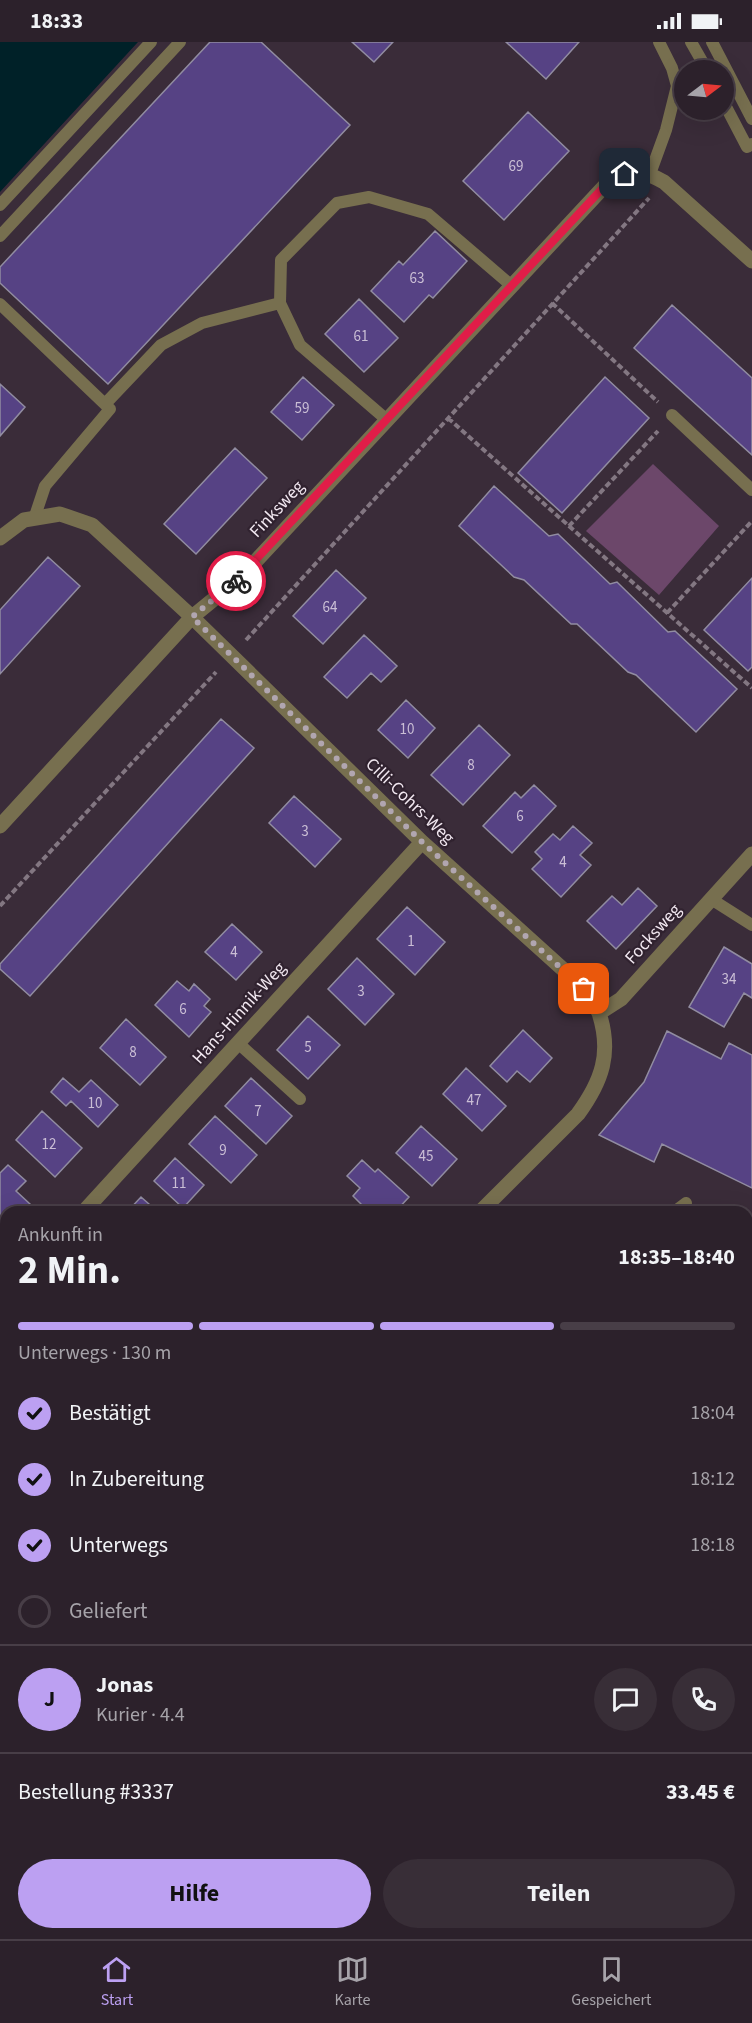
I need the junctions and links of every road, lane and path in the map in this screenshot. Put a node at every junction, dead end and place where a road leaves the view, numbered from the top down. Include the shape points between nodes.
1 (151, 42) edge
2 (180, 42) edge
3 (659, 42) edge
4 (691, 42) edge
5 (712, 42) edge
6 (701, 60) edge
7 (752, 119) edge
8 (734, 120) edge
9 (750, 148) edge
10 (657, 178) junction
11 (0, 205) edge
12 (0, 236) edge
13 (752, 261) edge
14 (512, 286) junction
15 (280, 303) junction
16 (552, 303) junction
17 (0, 304) edge
18 (106, 403) junction
19 (672, 415) junction
20 (448, 418) junction
21 (387, 420) junction
22 (752, 490) edge
23 (34, 519) junction
24 (752, 521) edge
25 (568, 526) junction
26 (0, 538) edge
27 (667, 613) junction
28 (192, 617) junction
29 (232, 656) junction
30 (752, 688) edge
31 (0, 826) edge
32 (422, 842) junction
33 (752, 854) edge
34 (711, 899) junction
35 (0, 906) edge
36 (752, 926) edge
37 (598, 1013) junction
38 (238, 1043) junction
39 (300, 1099) dead end
40 (686, 1203) dead end
41 (89, 1206) edge
42 (486, 1206) edge
43 (682, 1206) edge

1 - 11 lane
2 - 12 lane
3 - 10 lane via 677,86
4 - 6 lane
5 - 7 lane
8 - 9 lane
10 - 13 street
10 - 14 street, Finksweg via 637,171 613,177
10 - 16 path
14 - 15 lane via 428,213 369,196 337,203 281,260
14 - 21 street, Finksweg
15 - 18 lane via 202,323 161,345
15 - 21 lane via 300,345
16 - 19 path
16 - 20 path
17 - 18 lane
18 - 23 lane via 110,409 45,486
19 - 22 lane
19 - 25 path
20 - 25 path
20 - 29 path
21 - 28 street, Finksweg via 241,577
23 - 26 street, Cilli-Cohrs-Weg via 24,520
23 - 28 street, Cilli-Cohrs-Weg via 60,514 92,525
24 - 27 path
25 - 27 path
27 - 30 path
28 - 29 street, Cilli-Cohrs-Weg
28 - 31 street, Finksweg
29 - 32 street, Cilli-Cohrs-Weg
29 - 35 path
32 - 37 street, Cilli-Cohrs-Weg via 576,981
32 - 38 street, Hans-Hinnik-Weg
33 - 34 street, Focksweg
34 - 36 lane
34 - 37 street, Focksweg via 621,999
37 - 42 street via 604,1060 590,1098
38 - 39 lane
38 - 41 street, Hans-Hinnik-Weg
40 - 43 lane

